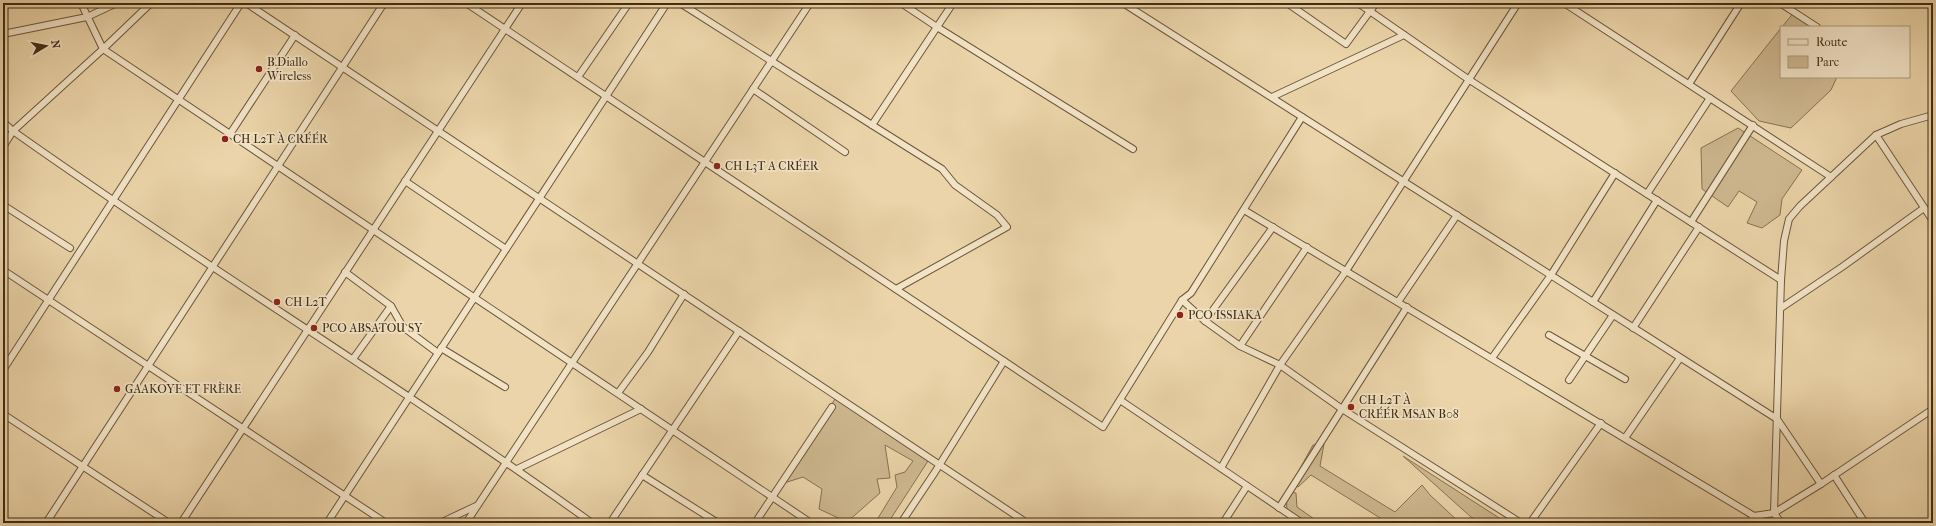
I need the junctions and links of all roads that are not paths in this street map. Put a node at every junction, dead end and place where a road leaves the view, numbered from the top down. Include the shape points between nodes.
1 (81, 3) edge
2 (117, 3) edge
3 (151, 3) edge
4 (241, 3) edge
5 (246, 3) edge
6 (384, 3) edge
7 (466, 3) edge
8 (522, 3) edge
9 (629, 3) edge
10 (667, 3) edge
11 (680, 3) edge
12 (810, 3) edge
13 (901, 3) edge
14 (953, 3) edge
15 (1123, 3) edge
16 (1287, 3) edge
17 (1358, 3) edge
18 (1376, 3) edge
19 (1518, 3) edge
20 (1564, 3) edge
21 (1741, 3) edge
22 (1780, 3) edge
23 (1371, 11) junction
24 (87, 17) junction
25 (1815, 26) edge
26 (938, 27) junction
27 (505, 29) junction
28 (3, 34) edge
29 (1404, 35) junction
30 (295, 36) junction
31 (103, 50) junction
32 (771, 61) junction
33 (342, 67) junction
34 (578, 77) junction
35 (1468, 79) junction
36 (1689, 84) junction
37 (753, 89) junction
38 (606, 96) junction
39 (1272, 97) junction
40 (1710, 98) junction
41 (179, 100) junction
42 (1933, 115) edge
43 (1302, 117) junction
44 (3, 122) edge
45 (872, 125) junction
46 (1752, 125) junction
47 (13, 131) junction
48 (438, 131) junction
49 (230, 134) junction
50 (1876, 135) junction
51 (3, 147) edge
52 (1133, 149) dead end
53 (845, 152) dead end
54 (705, 162) junction
55 (278, 166) junction
56 (1615, 173) junction
57 (1831, 177) junction
58 (405, 181) junction
59 (1404, 181) junction
60 (1647, 194) junction
61 (540, 198) junction
62 (1657, 200) junction
63 (112, 202) junction
64 (3, 205) edge
65 (1924, 208) junction
66 (1244, 210) junction
67 (1457, 215) junction
68 (1933, 221) edge
69 (1691, 222) junction
70 (1699, 227) junction
71 (1273, 228) junction
72 (373, 230) junction
73 (1307, 247) junction
74 (70, 248) dead end
75 (506, 249) junction
76 (638, 263) junction
77 (213, 266) junction
78 (3, 270) edge
79 (1346, 271) junction
80 (345, 272) junction
81 (1551, 275) junction
82 (1781, 280) junction
83 (896, 289) junction
84 (684, 294) junction
85 (474, 298) junction
86 (49, 300) junction
87 (1182, 300) junction
88 (1398, 302) junction
89 (1593, 302) junction
90 (391, 306) junction
91 (1407, 307) junction
92 (1780, 308) junction
93 (1613, 315) junction
94 (1205, 321) junction
95 (308, 328) junction
96 (1633, 328) junction
97 (739, 331) junction
98 (1549, 335) dead end
99 (1240, 346) junction
100 (439, 350) junction
101 (1586, 355) junction
102 (1492, 358) junction
103 (1680, 358) junction
104 (353, 359) junction
105 (1004, 361) junction
106 (572, 363) junction
107 (148, 366) junction
108 (1280, 366) junction
109 (3, 370) edge
110 (1625, 379) dead end
111 (1569, 380) dead end
112 (506, 387) dead end
113 (618, 393) junction
114 (410, 396) junction
115 (1120, 400) junction
116 (832, 406) dead end
117 (641, 409) junction
118 (1342, 409) junction
119 (1933, 409) edge
120 (3, 414) edge
121 (1777, 419) junction
122 (1601, 423) junction
123 (243, 429) junction
124 (671, 429) junction
125 (1625, 438) junction
126 (506, 461) junction
127 (940, 464) junction
128 (83, 466) junction
129 (1221, 468) junction
130 (517, 469) junction
131 (642, 474) junction
132 (1834, 475) junction
133 (1821, 484) junction
134 (1247, 486) junction
135 (345, 496) junction
136 (772, 497) junction
137 (478, 505) junction
138 (1279, 508) junction
139 (1774, 513) junction
140 (1754, 516) junction
141 (46, 523) edge
142 (169, 523) edge
143 (181, 523) edge
144 (327, 523) edge
145 (386, 523) edge
146 (440, 523) edge
147 (466, 523) edge
148 (592, 523) edge
149 (610, 523) edge
150 (718, 523) edge
151 (755, 523) edge
152 (811, 523) edge
153 (901, 523) edge
154 (1028, 523) edge
155 (1223, 523) edge
156 (1302, 523) edge
157 (1521, 523) edge
158 (1530, 523) edge
159 (1749, 523) edge
160 (1781, 523) edge
161 (1865, 523) edge

1 - 24 street
2 - 24 street
3 - 31 street
4 - 41 street
5 - 30 street
6 - 33 street
7 - 27 street
8 - 27 street
9 - 34 street
10 - 38 street
11 - 32 street
12 - 32 street
13 - 26 street
14 - 26 street
15 - 39 street
16 - 23 street via 1346,44
17 - 23 street
18 - 23 street
19 - 35 street
20 - 36 street
21 - 36 street
22 - 25 street
23 - 29 street
24 - 28 street
24 - 31 street
26 - 45 street
26 - 52 street
27 - 34 street
27 - 48 street
29 - 35 street
29 - 39 street
30 - 33 street
30 - 49 street
31 - 41 street
31 - 47 street
32 - 37 street
32 - 45 street
33 - 48 street
33 - 55 street
34 - 38 street
35 - 56 street
35 - 59 street
36 - 40 street
37 - 53 street
37 - 54 street
38 - 54 street
38 - 61 street
39 - 43 street
40 - 46 street
40 - 60 street
41 - 49 street
41 - 63 street
42 - 50 street via 1901,124
43 - 59 street
43 - 66 street
44 - 47 street
45 - 83 street via 942,170 955,185 997,215 1007,227
46 - 57 street
46 - 69 street
47 - 51 street
47 - 63 street
48 - 58 street
48 - 61 street
49 - 55 street
50 - 57 street
50 - 65 street
54 - 76 street
54 - 83 street
55 - 72 street
55 - 77 street
56 - 60 street
56 - 81 street
57 - 82 street via 1789,219
58 - 72 street
58 - 75 street
59 - 67 street
59 - 79 street
60 - 62 street
61 - 75 street
61 - 76 street
62 - 69 street
62 - 89 street
63 - 77 street
63 - 86 street
64 - 74 street
65 - 68 street
65 - 92 street
66 - 71 street
66 - 87 street via 1192,293
67 - 81 street
67 - 88 street
69 - 70 street
70 - 82 street
70 - 96 street
71 - 73 street
71 - 94 street
72 - 80 street
72 - 85 street
73 - 79 street
73 - 99 street
75 - 85 street
76 - 84 street
76 - 106 street
77 - 95 street
77 - 107 street
78 - 86 street
79 - 88 street
79 - 108 street
80 - 90 street
80 - 95 street
81 - 89 street
81 - 102 street
82 - 92 street
83 - 105 street
84 - 97 street
84 - 113 street via 648,352
85 - 100 street
85 - 106 street
86 - 107 street
86 - 109 street
87 - 94 street
87 - 115 street
88 - 91 street
89 - 93 street
90 - 100 street via 403,327
90 - 104 street
91 - 102 street
91 - 118 street
92 - 121 street
93 - 96 street
93 - 101 street
94 - 99 street
95 - 104 street
95 - 123 street
96 - 103 street
97 - 124 street
97 - 127 street
98 - 101 street
99 - 108 street
100 - 112 street
100 - 114 street
101 - 110 street
101 - 111 street
102 - 122 street
103 - 121 street
103 - 125 street
104 - 114 street
105 - 115 street via 1103,427
105 - 127 street
106 - 113 street
106 - 126 street
107 - 123 street
107 - 128 street
108 - 118 street
108 - 129 street
113 - 117 street
114 - 126 street
114 - 135 street
115 - 129 street
116 - 136 street
117 - 124 street
117 - 130 street
118 - 138 street
118 - 157 street
119 - 132 street
120 - 128 street
121 - 133 street
121 - 139 street
122 - 125 street
122 - 158 street
123 - 135 street
123 - 143 street
124 - 131 street
124 - 136 street
125 - 140 street
126 - 130 street
126 - 137 street
127 - 153 street
127 - 154 street
128 - 141 street
128 - 142 street
129 - 134 street
130 - 148 street
131 - 149 street
131 - 150 street
132 - 133 street
132 - 161 street
133 - 139 street
134 - 138 street
134 - 155 street
135 - 144 street
135 - 145 street
136 - 151 street
136 - 152 street
137 - 146 street
137 - 147 street
138 - 156 street
139 - 140 street
139 - 160 street
140 - 159 street

